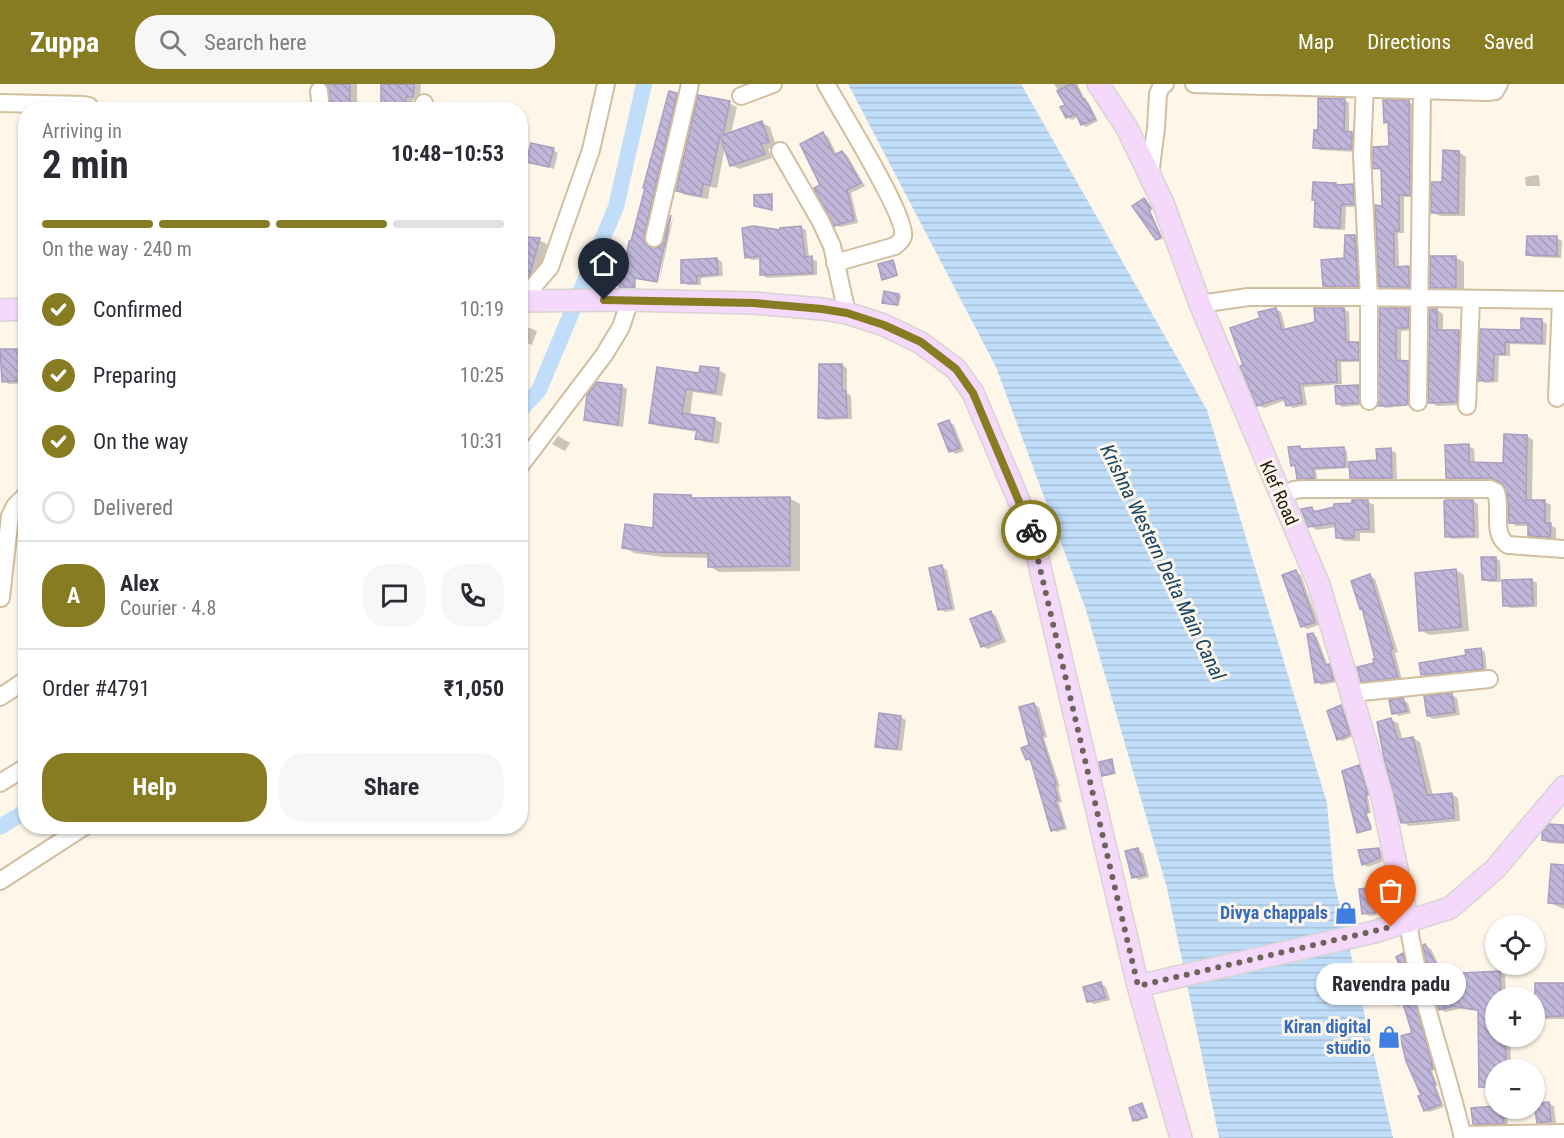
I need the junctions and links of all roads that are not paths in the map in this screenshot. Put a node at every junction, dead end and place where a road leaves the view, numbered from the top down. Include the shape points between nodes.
1 (606, 84) edge
2 (690, 84) edge
3 (773, 84) edge
4 (826, 84) edge
5 (1098, 84) edge
6 (1148, 84) edge
7 (1165, 84) edge
8 (1194, 84) edge
9 (1499, 84) edge
10 (1366, 86) edge
11 (1425, 88) edge
12 (320, 91) dead end
13 (741, 96) dead end
14 (321, 102) edge
15 (0, 103) edge
16 (18, 103) edge
17 (1155, 135) junction
18 (780, 151) dead end
19 (1150, 175) junction
20 (654, 238) dead end
21 (835, 263) junction
22 (528, 292) edge
23 (1369, 297) junction
24 (1419, 298) junction
25 (1470, 299) junction
26 (528, 300) edge
27 (626, 300) junction
28 (1563, 300) edge
29 (1200, 304) junction
30 (18, 309) edge
31 (0, 310) edge
32 (847, 313) junction
33 (1557, 398) dead end
34 (1369, 401) dead end
35 (1418, 402) dead end
36 (1467, 406) dead end
37 (528, 455) edge
38 (1281, 497) junction
39 (18, 503) edge
40 (1564, 549) edge
41 (1, 598) edge
42 (1488, 679) dead end
43 (18, 685) edge
44 (1352, 693) junction
45 (0, 697) edge
46 (18, 772) edge
47 (0, 783) edge
48 (1564, 787) edge
49 (73, 834) edge
50 (0, 881) edge
51 (1407, 922) junction
52 (1138, 986) junction
53 (1564, 1133) edge
54 (1463, 1136) edge
55 (1181, 1138) edge

1 - 22 street via 580,186 549,267
2 - 20 street
3 - 13 street
4 - 21 street via 894,203 903,235 895,246
5 - 19 main road, Klef Road via 1127,128
6 - 17 street
7 - 17 street via 1158,94
8 - 10 street
9 - 11 street via 1495,91 1487,92
10 - 11 street
10 - 23 street via 1362,154
11 - 24 street
12 - 14 street
15 - 16 street
17 - 19 street
18 - 21 street via 821,222
19 - 29 main road, Klef Road
21 - 32 street
23 - 24 street
23 - 29 street via 1248,297
23 - 34 street
24 - 25 street
24 - 35 street
25 - 28 street
25 - 36 street
26 - 27 main road
27 - 32 main road via 754,303
27 - 37 street via 621,327 604,355
28 - 33 street
29 - 38 main road, Klef Road
30 - 31 main road
32 - 52 main road via 921,342 956,369 973,393 1030,529
38 - 40 street via 1302,489 1490,489 1498,499 1502,541 1508,545
38 - 44 main road, Klef Road via 1319,585
39 - 41 street via 10,516
42 - 44 street
43 - 45 street
44 - 51 main road, Klef Road via 1382,797
46 - 47 street
48 - 51 main road via 1495,869 1450,908
49 - 50 street
51 - 52 main road
51 - 54 street via 1422,994
52 - 55 main road
53 - 54 street

